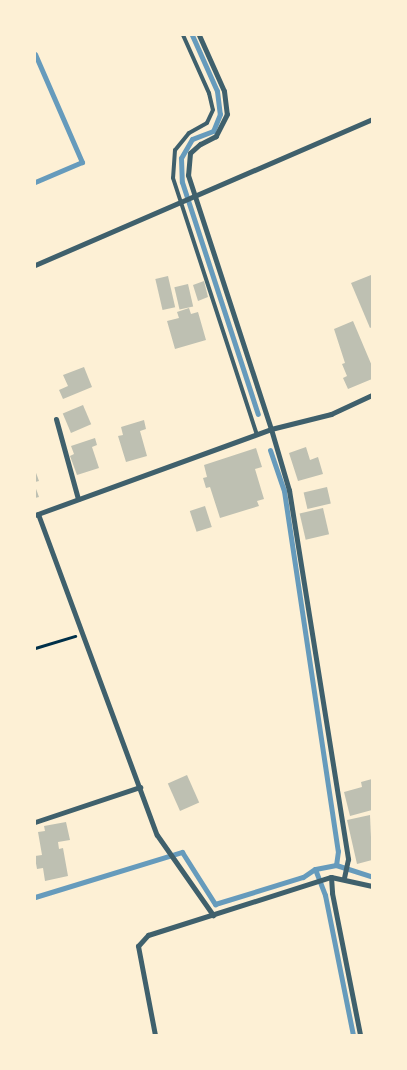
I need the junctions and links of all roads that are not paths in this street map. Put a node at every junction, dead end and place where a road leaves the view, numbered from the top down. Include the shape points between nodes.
1 (183, 35) edge
2 (199, 35) edge
3 (372, 119) edge
4 (196, 198) junction
5 (181, 203) junction
6 (35, 265) edge
7 (372, 395) edge
8 (56, 419) dead end
9 (272, 430) junction
10 (257, 436) junction
11 (78, 499) junction
12 (37, 514) edge
13 (140, 788) junction
14 (35, 822) edge
15 (331, 877) junction
16 (344, 878) junction
17 (372, 886) edge
18 (213, 915) junction
19 (155, 1035) edge
20 (360, 1035) edge

1 - 5 lane via 209,93 213,110 207,123 189,133 175,150 173,178
2 - 4 street via 224,91 227,114 216,136 190,153 188,175
3 - 4 street
4 - 5 street
4 - 9 street
5 - 6 street
5 - 10 lane
7 - 9 street via 331,414
8 - 11 street
9 - 10 street
9 - 16 street via 288,490 348,859
10 - 11 street
11 - 12 street
12 - 13 street
13 - 14 street
13 - 18 street via 157,835
15 - 16 street
15 - 18 street
15 - 20 street
16 - 17 street
18 - 19 street via 148,935 138,946

